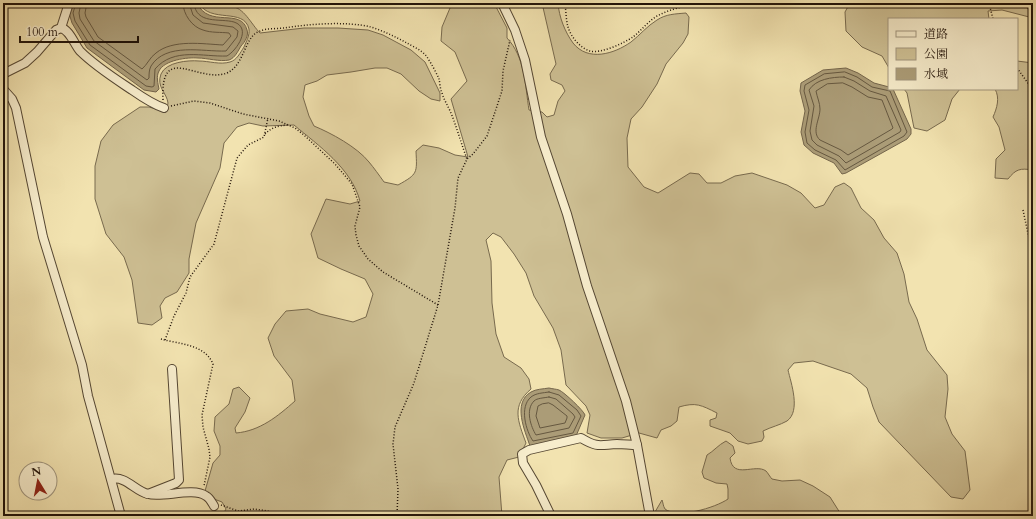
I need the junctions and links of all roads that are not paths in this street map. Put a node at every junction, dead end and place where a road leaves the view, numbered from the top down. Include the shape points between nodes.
1 (69, 3) edge
2 (502, 3) edge
3 (1028, 3) edge
4 (1033, 6) edge
5 (61, 28) junction
6 (3, 74) edge
7 (3, 89) edge
8 (164, 108) road end
9 (172, 369) dead end
10 (637, 445) junction
11 (112, 479) junction
12 (148, 494) junction
13 (214, 506) road end
14 (121, 516) edge
15 (551, 516) edge
16 (650, 516) edge

1 - 5 street
2 - 10 street via 526,60 541,137 567,214 587,286 619,377
3 - 4 street
5 - 6 street via 56,30 25,63
5 - 8 street via 68,32 82,53 107,73
7 - 11 street via 16,108 43,237 82,365 88,396
9 - 12 street via 179,480
10 - 15 street via 602,446 590,444 580,438 522,454 523,463
10 - 16 street
11 - 12 street via 124,480
11 - 14 street
12 - 13 street via 202,494 207,496

